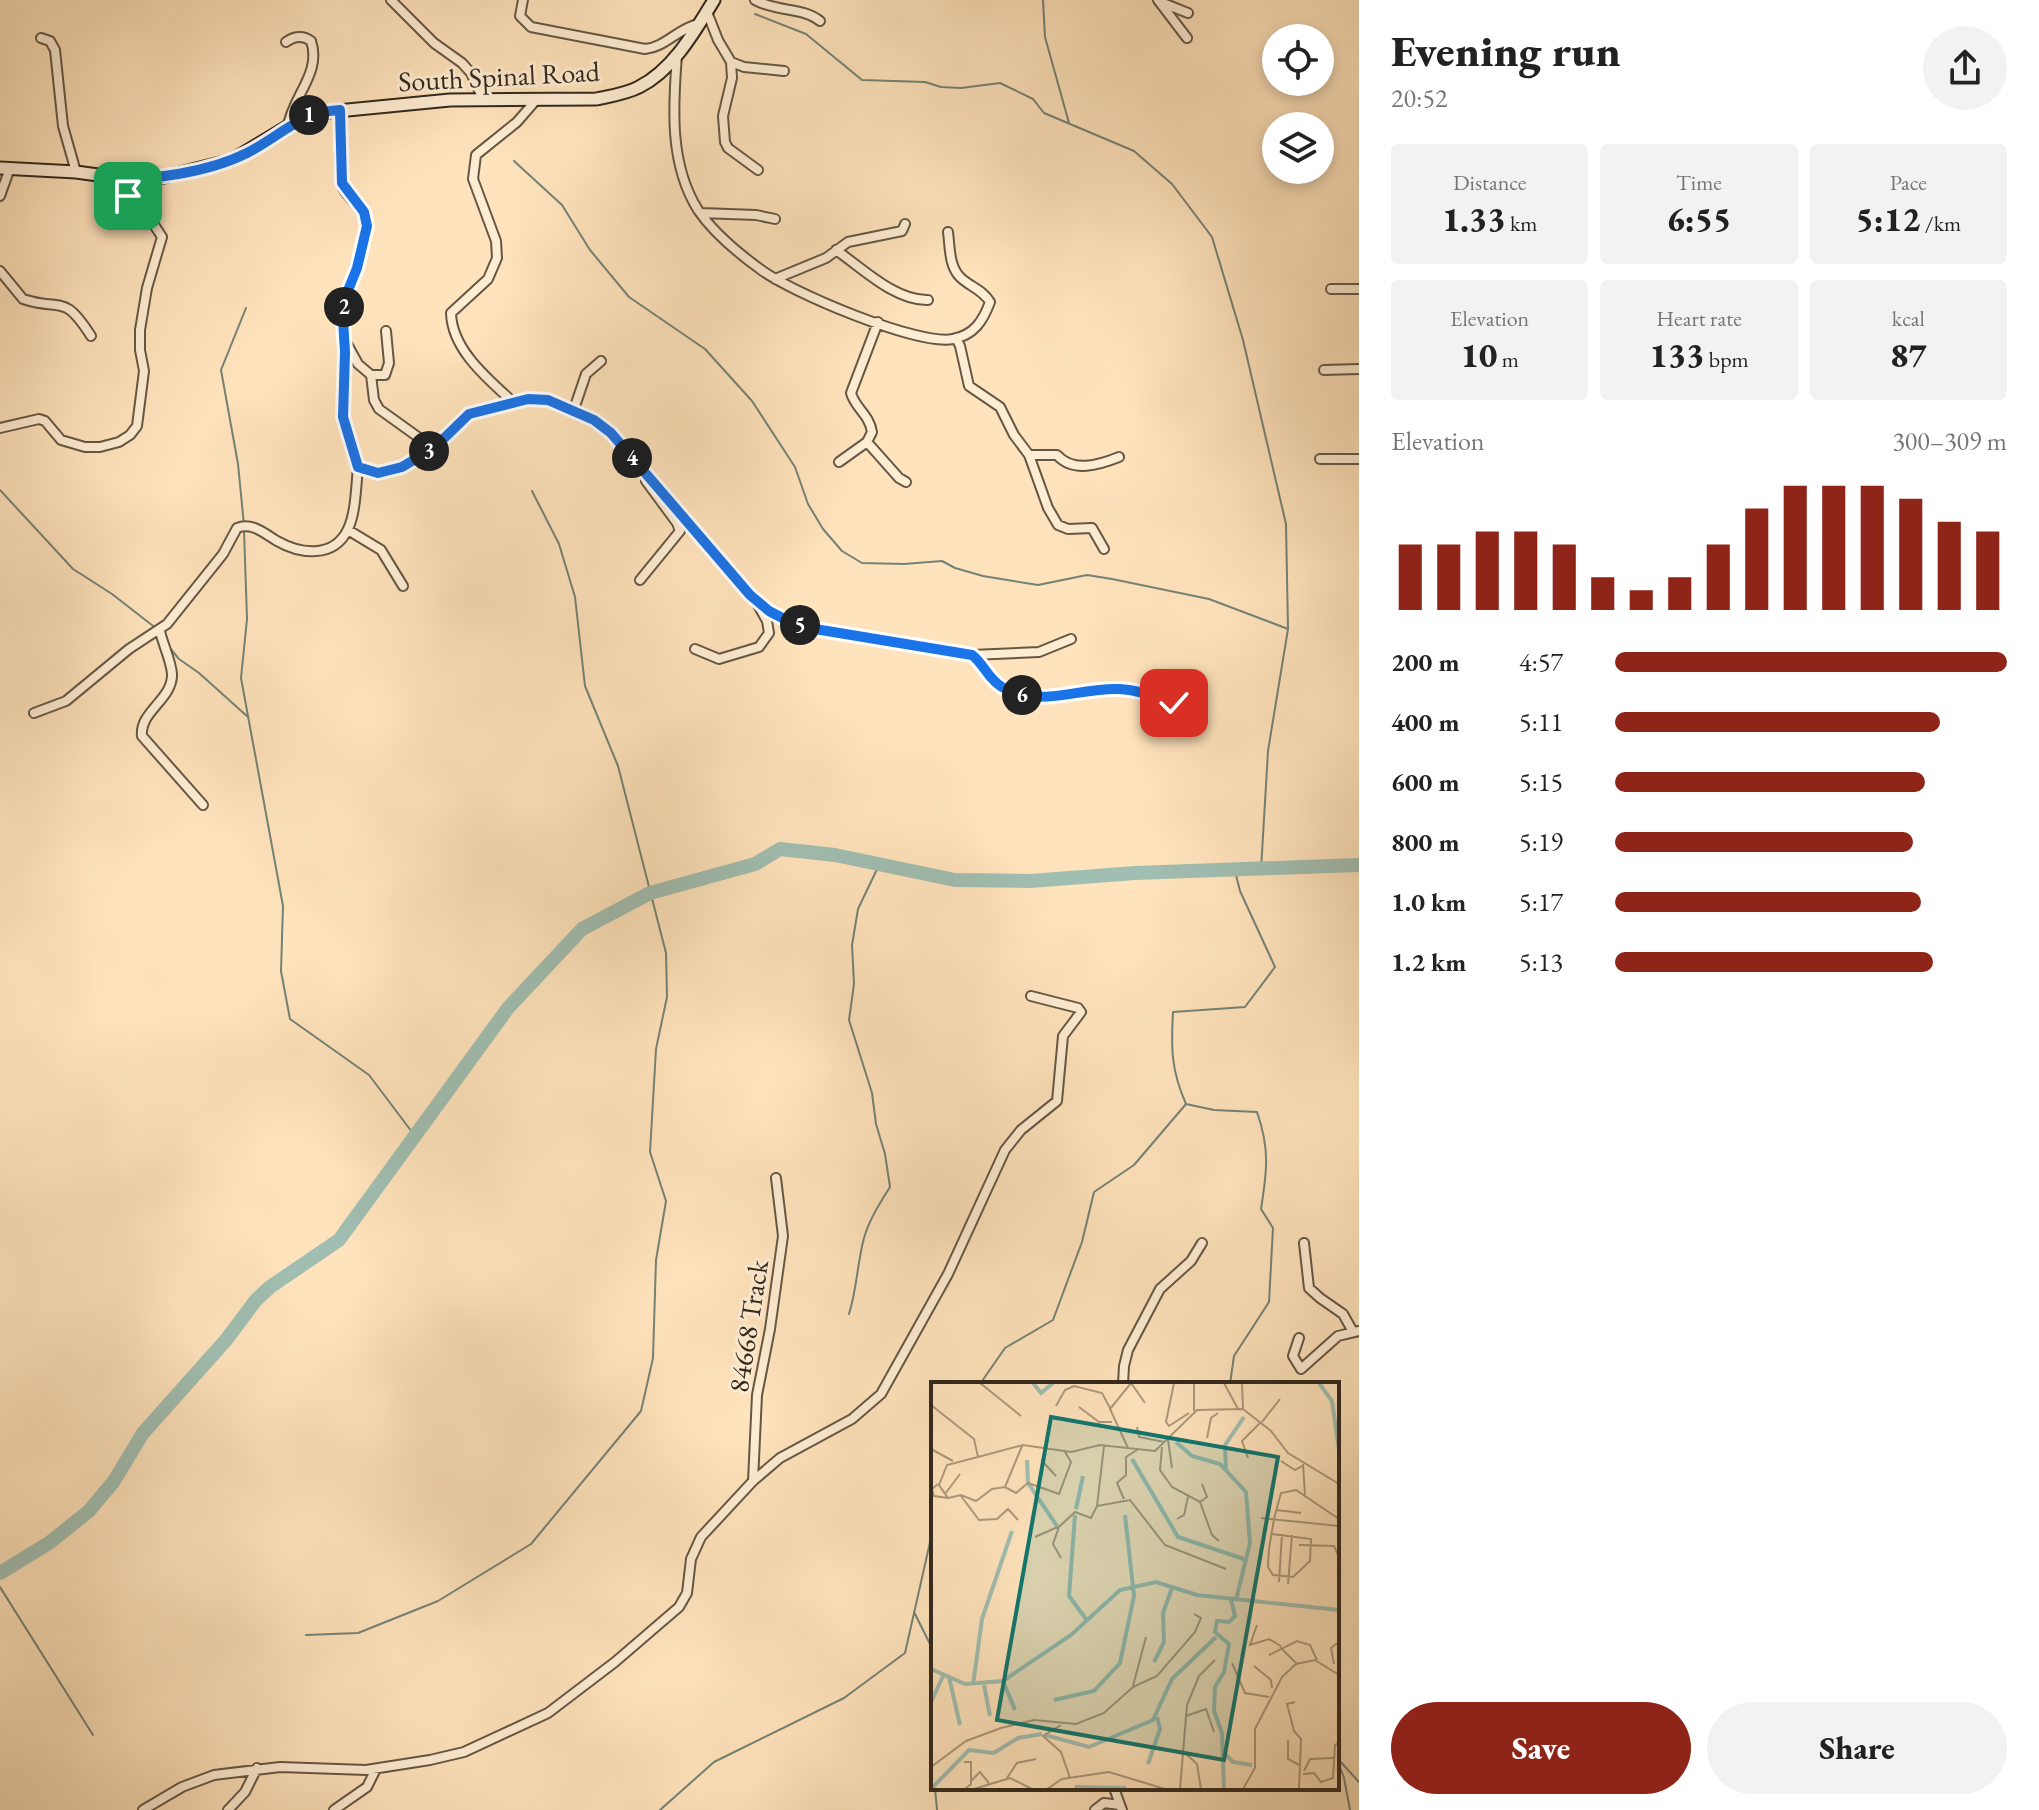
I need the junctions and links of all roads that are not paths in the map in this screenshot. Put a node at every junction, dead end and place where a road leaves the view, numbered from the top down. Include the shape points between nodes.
1 (391, 0) edge
2 (523, 0) edge
3 (714, 0) edge
4 (755, 0) edge
5 (1160, 2) edge
6 (707, 12) junction
7 (1188, 13) dead end
8 (820, 21) dead end
9 (699, 24) junction
10 (41, 38) dead end
11 (1187, 38) dead end
12 (286, 42) dead end
13 (677, 54) junction
14 (731, 62) junction
15 (784, 71) dead end
16 (483, 99) junction
17 (537, 99) junction
18 (340, 110) junction
19 (288, 126) junction
20 (5, 168) edge
21 (758, 170) dead end
22 (76, 172) junction
23 (109, 178) junction
24 (0, 196) edge
25 (701, 213) junction
26 (775, 219) dead end
27 (905, 224) dead end
28 (948, 232) dead end
29 (836, 250) junction
30 (0, 271) edge
31 (775, 279) junction
32 (1331, 289) dead end
33 (1359, 289) edge
34 (928, 300) dead end
35 (878, 322) junction
36 (386, 331) dead end
37 (91, 336) dead end
38 (956, 338) junction
39 (345, 339) junction
40 (601, 361) dead end
41 (1359, 369) edge
42 (1324, 370) dead end
43 (371, 375) junction
44 (513, 402) junction
45 (573, 412) junction
46 (0, 428) edge
47 (418, 437) dead end
48 (867, 442) junction
49 (1029, 455) junction
50 (1119, 457) dead end
51 (1320, 459) dead end
52 (1359, 459) edge
53 (839, 462) dead end
54 (636, 463) junction
55 (358, 467) junction
56 (906, 482) dead end
57 (348, 530) junction
58 (1104, 549) dead end
59 (640, 580) dead end
60 (403, 586) dead end
61 (757, 600) junction
62 (160, 631) junction
63 (1071, 639) dead end
64 (695, 649) dead end
65 (972, 655) junction
66 (1174, 703) dead end
67 (34, 713) dead end
68 (203, 805) dead end
69 (1031, 996) dead end
70 (776, 1178) dead end
71 (1202, 1243) dead end
72 (1304, 1243) dead end
73 (1355, 1331) edge
74 (1299, 1338) dead end
75 (1123, 1382) edge
76 (753, 1481) junction
77 (257, 1768) junction
78 (376, 1769) junction
79 (1121, 1807) edge
80 (143, 1810) edge
81 (228, 1810) edge
82 (334, 1810) edge
83 (1095, 1810) edge

1 - 16 street via 462,63
2 - 9 street via 521,19 531,27 645,49
3 - 6 street, South Spinal Road
4 - 8 street
5 - 7 street
5 - 11 street
6 - 9 street, South Spinal Road
6 - 14 street
9 - 13 street, South Spinal Road
10 - 22 street via 55,50 63,126
12 - 19 street via 305,37 314,51
13 - 17 street, South Spinal Road via 639,88 596,99
13 - 25 street via 673,105 678,156
14 - 15 street
14 - 21 street via 725,142
16 - 17 street, South Spinal Road
16 - 18 street, South Spinal Road
17 - 44 street via 476,155 473,179 496,241 497,262 479,290 451,313 452,325 479,371
18 - 19 street, South Spinal Road
18 - 39 street via 342,183 364,212 367,226 345,298
19 - 23 street, South Spinal Road via 232,160 156,179
20 - 22 street, South Spinal Road
20 - 24 street
22 - 23 street, South Spinal Road
23 - 46 street via 147,214 162,237 140,330 144,371 137,426 119,442 100,447 61,440 39,419
25 - 26 street
25 - 31 street via 724,239
27 - 29 street via 898,233 856,238
28 - 38 street via 958,276 990,302 978,327
29 - 31 street
29 - 34 street via 882,283
30 - 37 street via 23,299 64,306
31 - 35 street
32 - 33 street
35 - 38 street via 920,336
35 - 48 street via 851,393 872,432
36 - 43 street via 389,369 385,375
38 - 49 street via 969,386 1000,407
39 - 43 street via 358,364
39 - 55 street via 343,417
40 - 45 street via 586,374
41 - 42 street
43 - 47 street via 379,409
44 - 45 street via 548,400
44 - 55 street via 469,414 435,447 402,467 378,473
45 - 54 street via 602,426
48 - 53 street
48 - 56 street
49 - 50 street via 1057,455 1075,466
49 - 58 street via 1054,520 1068,529 1092,528
51 - 52 street
54 - 59 street via 680,528
54 - 61 street
55 - 57 street
57 - 60 street via 381,550
57 - 62 street via 335,544 312,552 249,526 237,528 213,568
61 - 64 street via 769,633 759,647 719,659
61 - 65 street via 780,617 809,628
62 - 67 street via 129,649 66,701
62 - 68 street via 171,684 143,724 142,736
63 - 65 street via 1039,652
65 - 66 street via 999,685 1024,696 1117,689
69 - 76 street via 1081,1012 1061,1046 1057,1101 1005,1150 948,1274 881,1394 852,1419 780,1458
70 - 76 street, 84668 Track via 783,1236 757,1395
71 - 75 street via 1191,1261 1160,1289 1128,1350
72 - 73 street via 1309,1288 1343,1314
73 - 74 street via 1331,1340 1301,1369 1293,1356
76 - 78 street via 701,1537 679,1607 579,1691 537,1719 464,1752
77 - 78 street
77 - 80 street via 194,1781
77 - 81 street
78 - 82 street via 367,1787
79 - 83 street via 1104,1803

